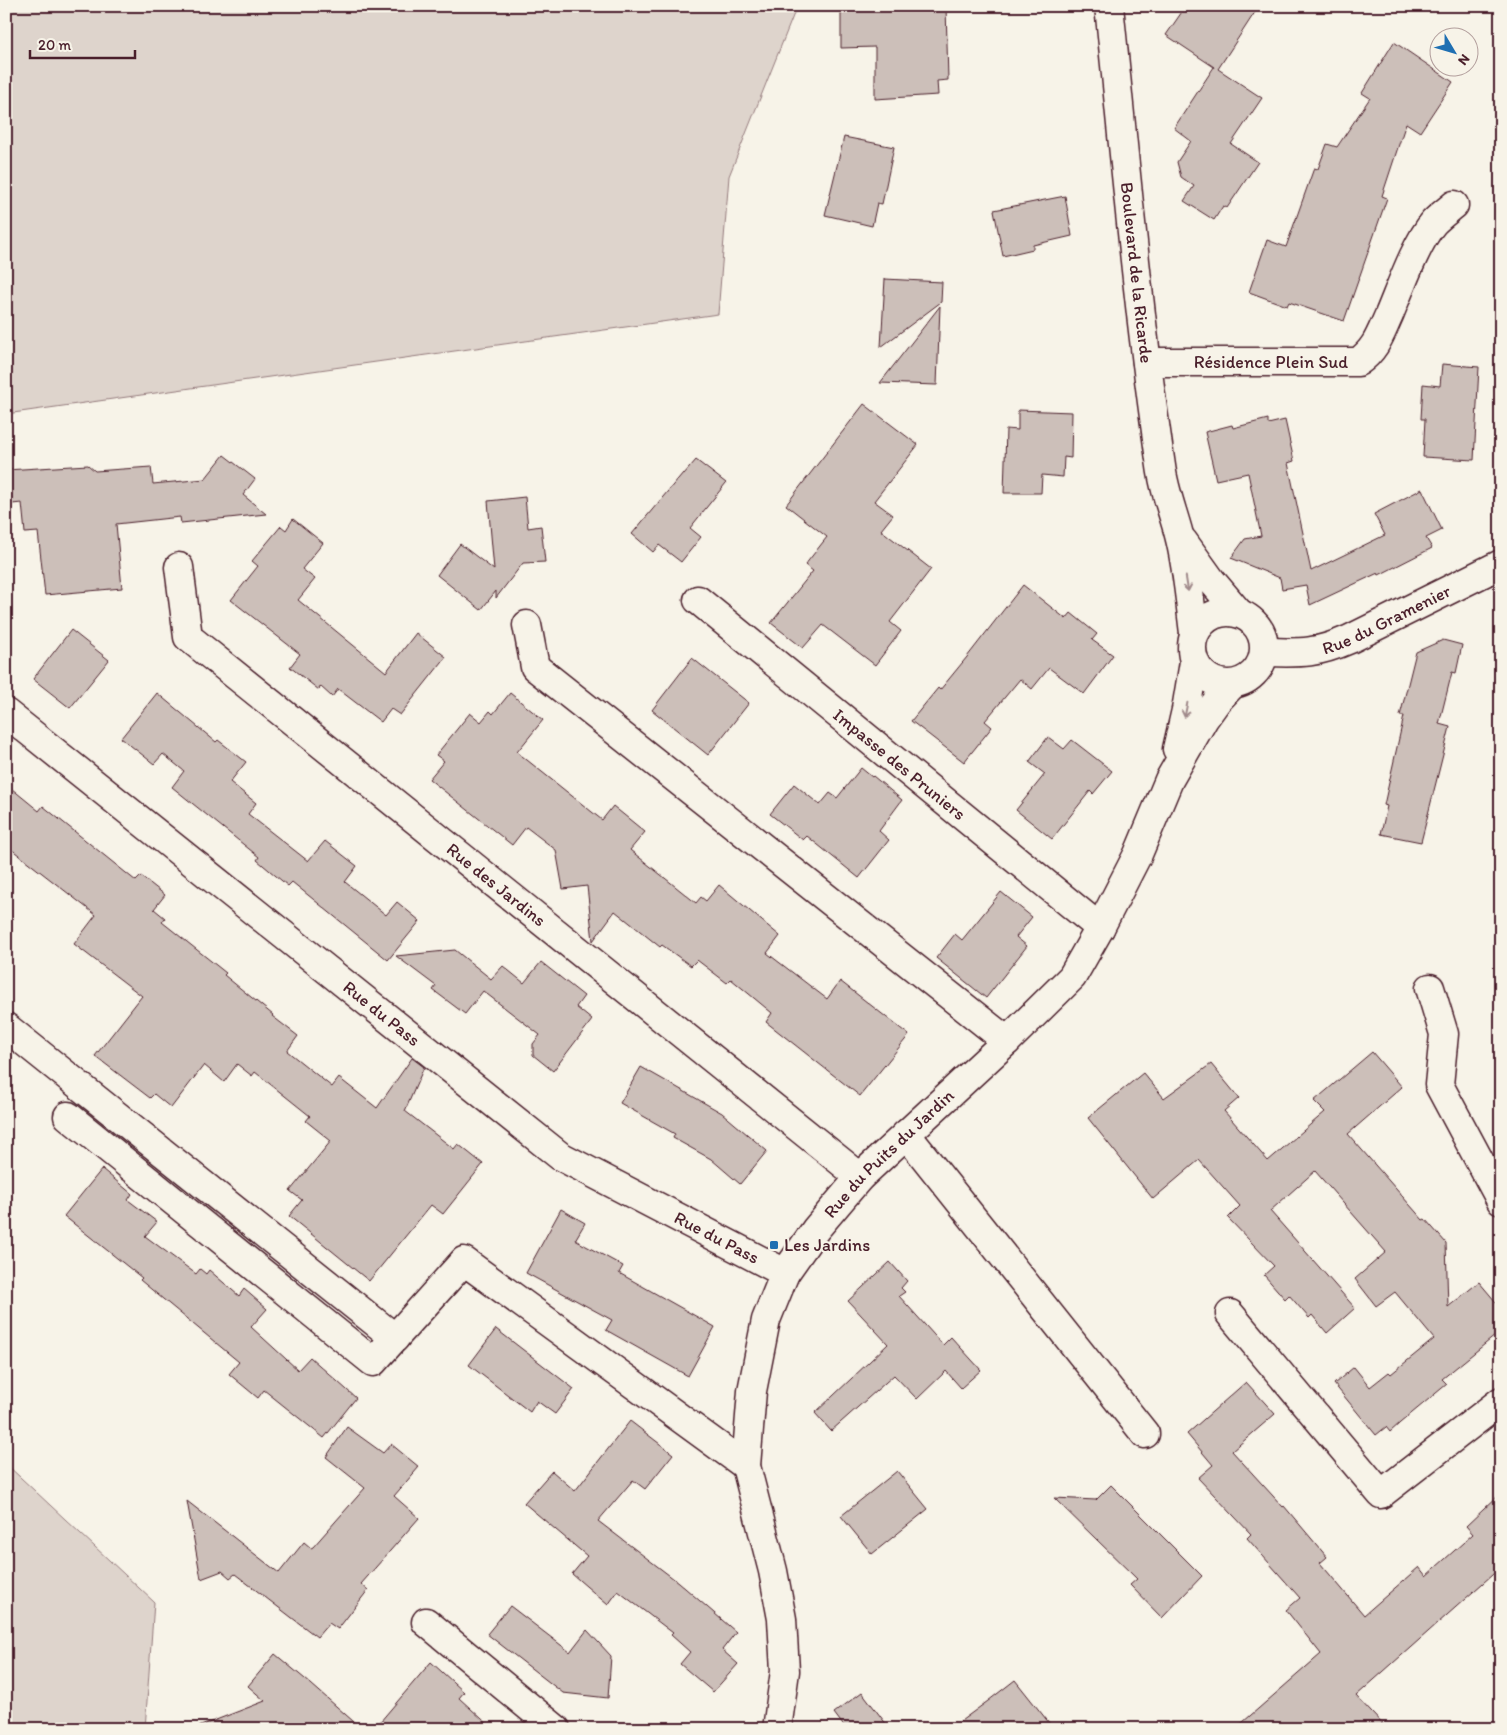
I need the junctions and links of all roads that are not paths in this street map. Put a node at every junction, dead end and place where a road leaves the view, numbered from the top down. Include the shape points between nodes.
1 (1110, 6) edge
2 (1454, 205) dead end
3 (1146, 362) junction
4 (1179, 536) junction
5 (1501, 564) edge
6 (179, 567) dead end
7 (698, 600) dead end
8 (1239, 613) junction
9 (527, 624) dead end
10 (1194, 633) junction
11 (1264, 652) junction
12 (1194, 662) junction
13 (1232, 685) junction
14 (6, 713) edge
15 (1169, 780) junction
16 (1100, 928) junction
17 (1430, 988) dead end
18 (6, 1027) edge
19 (1007, 1042) junction
20 (68, 1116) dead end
21 (906, 1134) junction
22 (860, 1177) junction
23 (1501, 1201) edge
24 (785, 1273) junction
25 (1230, 1314) dead end
26 (395, 1338) junction
27 (1501, 1401) edge
28 (1145, 1434) dead end
29 (746, 1466) junction
30 (426, 1622) dead end
31 (556, 1729) edge
32 (778, 1729) edge

1 - 3 street, Boulevard de la Ricarde
2 - 3 street, Résidence Plein Sud via 1434,222 1425,236 1377,342 1358,362
3 - 4 street, Boulevard de la Ricarde via 1161,469
4 - 8 street, Boulevard de la Ricarde
4 -> 10 street, Boulevard de la Ricarde
5 - 11 street, Rue du Gramenier via 1327,649 1301,654
6 - 22 street, Rue des Jardins via 188,637
7 - 16 street, Impasse des Pruniers
8 - 10 street via 1227,611 1208,617
8 - 11 street via 1257,626 1263,638
9 - 19 street via 535,667
10 - 12 street via 1191,654
11 - 13 street via 1261,664 1249,678
12 - 13 street via 1209,680
12 -> 15 street, Rue du Puits du Jardin
13 - 15 street, Rue du Puits du Jardin via 1204,719
14 - 24 street, Rue du Pass via 560,1156
15 - 16 street, Rue du Puits du Jardin via 1138,854
16 - 19 street, Rue du Puits du Jardin via 1072,977
17 - 23 street via 1444,1034 1439,1086
18 - 26 street
19 - 21 street, Rue du Puits du Jardin
20 - 26 street via 373,1362
21 - 22 street, Rue du Puits du Jardin
21 - 28 street
22 - 24 street, Rue du Puits du Jardin via 816,1229
24 - 29 street, Rue du Puits du Jardin via 766,1320 754,1382
25 - 27 street via 1381,1494
26 - 29 street via 464,1261
29 - 32 street, Rue du Puits du Jardin via 782,1619 785,1670
30 - 31 street

